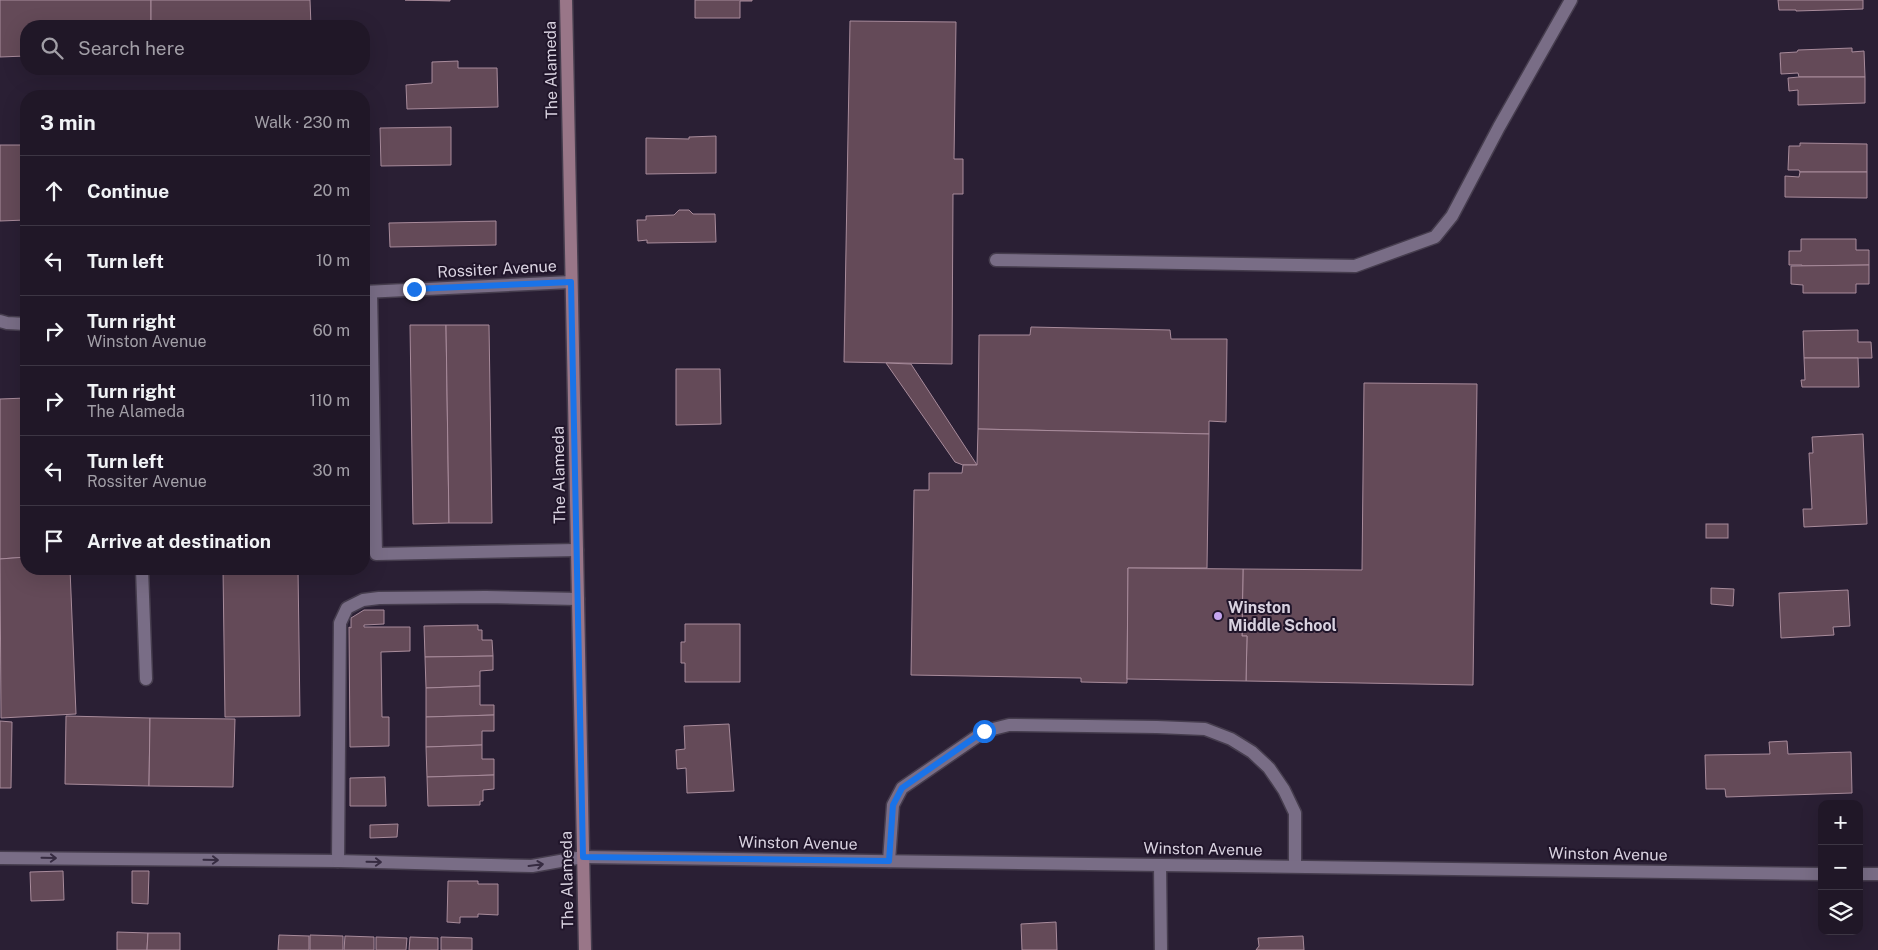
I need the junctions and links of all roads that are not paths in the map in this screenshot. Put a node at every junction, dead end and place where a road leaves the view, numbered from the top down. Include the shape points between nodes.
1 (566, 0) edge
2 (1571, 0) edge
3 (996, 260) dead end
4 (571, 282) junction
5 (370, 292) edge
6 (0, 320) edge
7 (20, 324) edge
8 (370, 379) edge
9 (577, 550) junction
10 (142, 575) edge
11 (578, 599) junction
12 (146, 679) dead end
13 (583, 857) junction
14 (0, 858) edge
15 (338, 861) junction
16 (889, 861) junction
17 (1160, 865) junction
18 (1295, 866) junction
19 (1818, 874) edge
20 (1863, 874) edge
21 (1878, 874) edge
22 (585, 950) edge
23 (1161, 950) edge

1 - 4 main road, The Alameda
2 - 3 street via 1452,216 1435,237 1355,266
4 - 5 street, Rossiter Avenue
4 - 9 main road, The Alameda
6 - 7 street
8 - 9 street via 376,554
9 - 11 main road, The Alameda
10 - 12 street
11 - 13 main road, The Alameda
11 - 15 street via 396,597 363,600 347,608 340,622
15 -> 13 street, Winston Avenue via 532,866
13 - 16 street, Winston Avenue
13 - 22 main road, The Alameda
14 -> 15 street, Winston Avenue
16 - 17 street, Winston Avenue
16 - 18 street via 893,805 902,788 984,731 1009,725 1148,726 1205,729 1231,739 1269,768 1295,813
17 - 18 street, Winston Avenue
17 - 23 street
18 - 19 street, Winston Avenue
20 - 21 street

